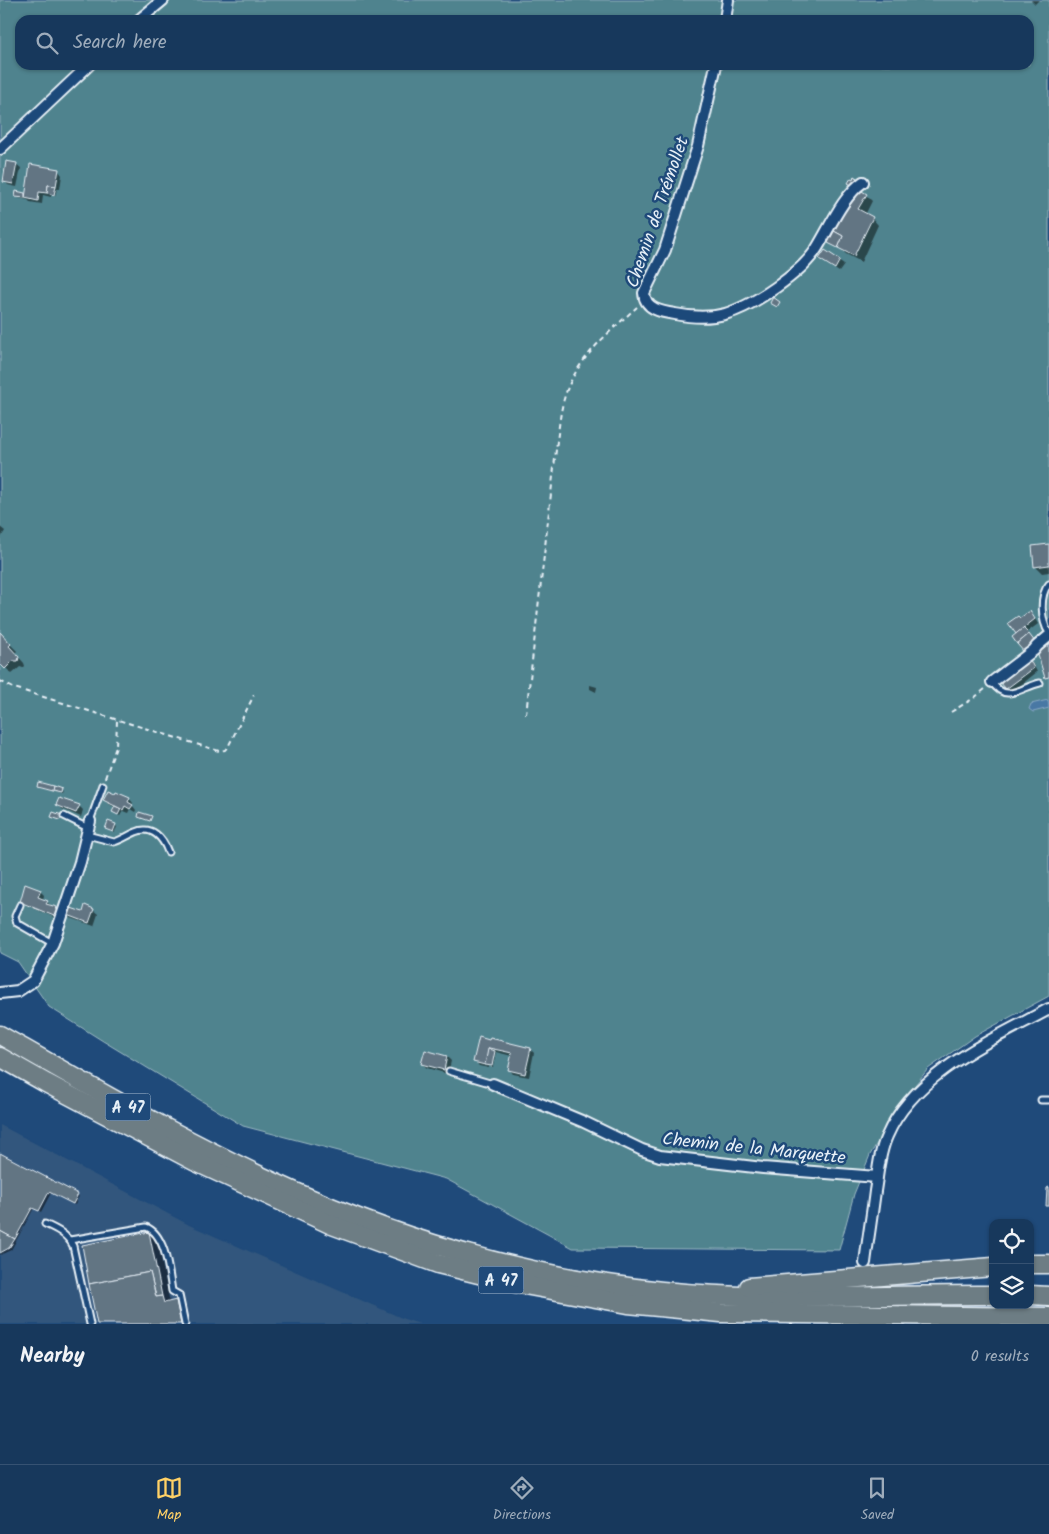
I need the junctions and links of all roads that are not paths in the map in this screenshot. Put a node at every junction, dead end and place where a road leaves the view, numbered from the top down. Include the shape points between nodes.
1 (163, 0) edge
2 (728, 0) edge
3 (145, 15) edge
4 (726, 15) edge
5 (84, 70) edge
6 (715, 70) edge
7 (0, 149) edge
8 (863, 182) dead end
9 (1049, 584) edge
10 (1049, 634) edge
11 (992, 682) joint
12 (1040, 683) dead end
13 (103, 785) road end
14 (64, 816) dead end
15 (88, 828) junction
16 (168, 852) dead end
17 (20, 905) dead end
18 (53, 943) junction
19 (0, 993) edge
20 (1049, 1009) edge
21 (0, 1035) edge
22 (0, 1057) edge
23 (449, 1071) dead end
24 (493, 1084) joint
25 (1041, 1100) dead end
26 (1049, 1100) edge
27 (877, 1177) junction
28 (45, 1224) dead end
29 (70, 1240) junction
30 (864, 1263) dead end
31 (1034, 1264) edge
32 (1049, 1264) edge
33 (989, 1267) edge
34 (989, 1295) edge
35 (1034, 1295) edge
36 (1049, 1296) edge
37 (719, 1304) junction
38 (1049, 1317) edge
39 (90, 1324) edge
40 (185, 1324) edge
41 (762, 1324) edge

1 - 3 street
2 - 4 street
5 - 7 street
6 - 8 street, Chemin de Trémollet via 698,146 664,250 644,293 644,300 650,306 674,314 698,316 723,314 752,303 808,259 841,207
9 - 10 lane via 1044,594 1042,615
10 - 11 street via 1034,650
11 - 12 lane via 1008,694
13 - 15 lane
14 - 15 lane
15 - 16 lane via 114,842 145,830 162,838
15 - 18 street
17 - 18 lane via 15,916 18,923
18 - 19 street via 33,981 18,991
20 - 27 street via 975,1049 920,1089 887,1136
21 - 37 highway, A 47 via 200,1146 364,1220 510,1265
22 - 37 highway, A 47 via 194,1161 332,1225 438,1264 519,1284 628,1304
23 - 24 lane
24 - 27 street, Chemin de la Marquette via 660,1156
25 - 26 lane
27 - 30 street
28 - 29 lane
29 - 39 lane
29 - 40 lane via 151,1228 164,1249 172,1291 179,1295
31 - 32 highway
33 - 37 highway via 748,1287
34 - 37 highway, A 47 via 815,1298
35 - 36 highway
37 - 38 highway, A 47
37 - 41 highway via 742,1322

